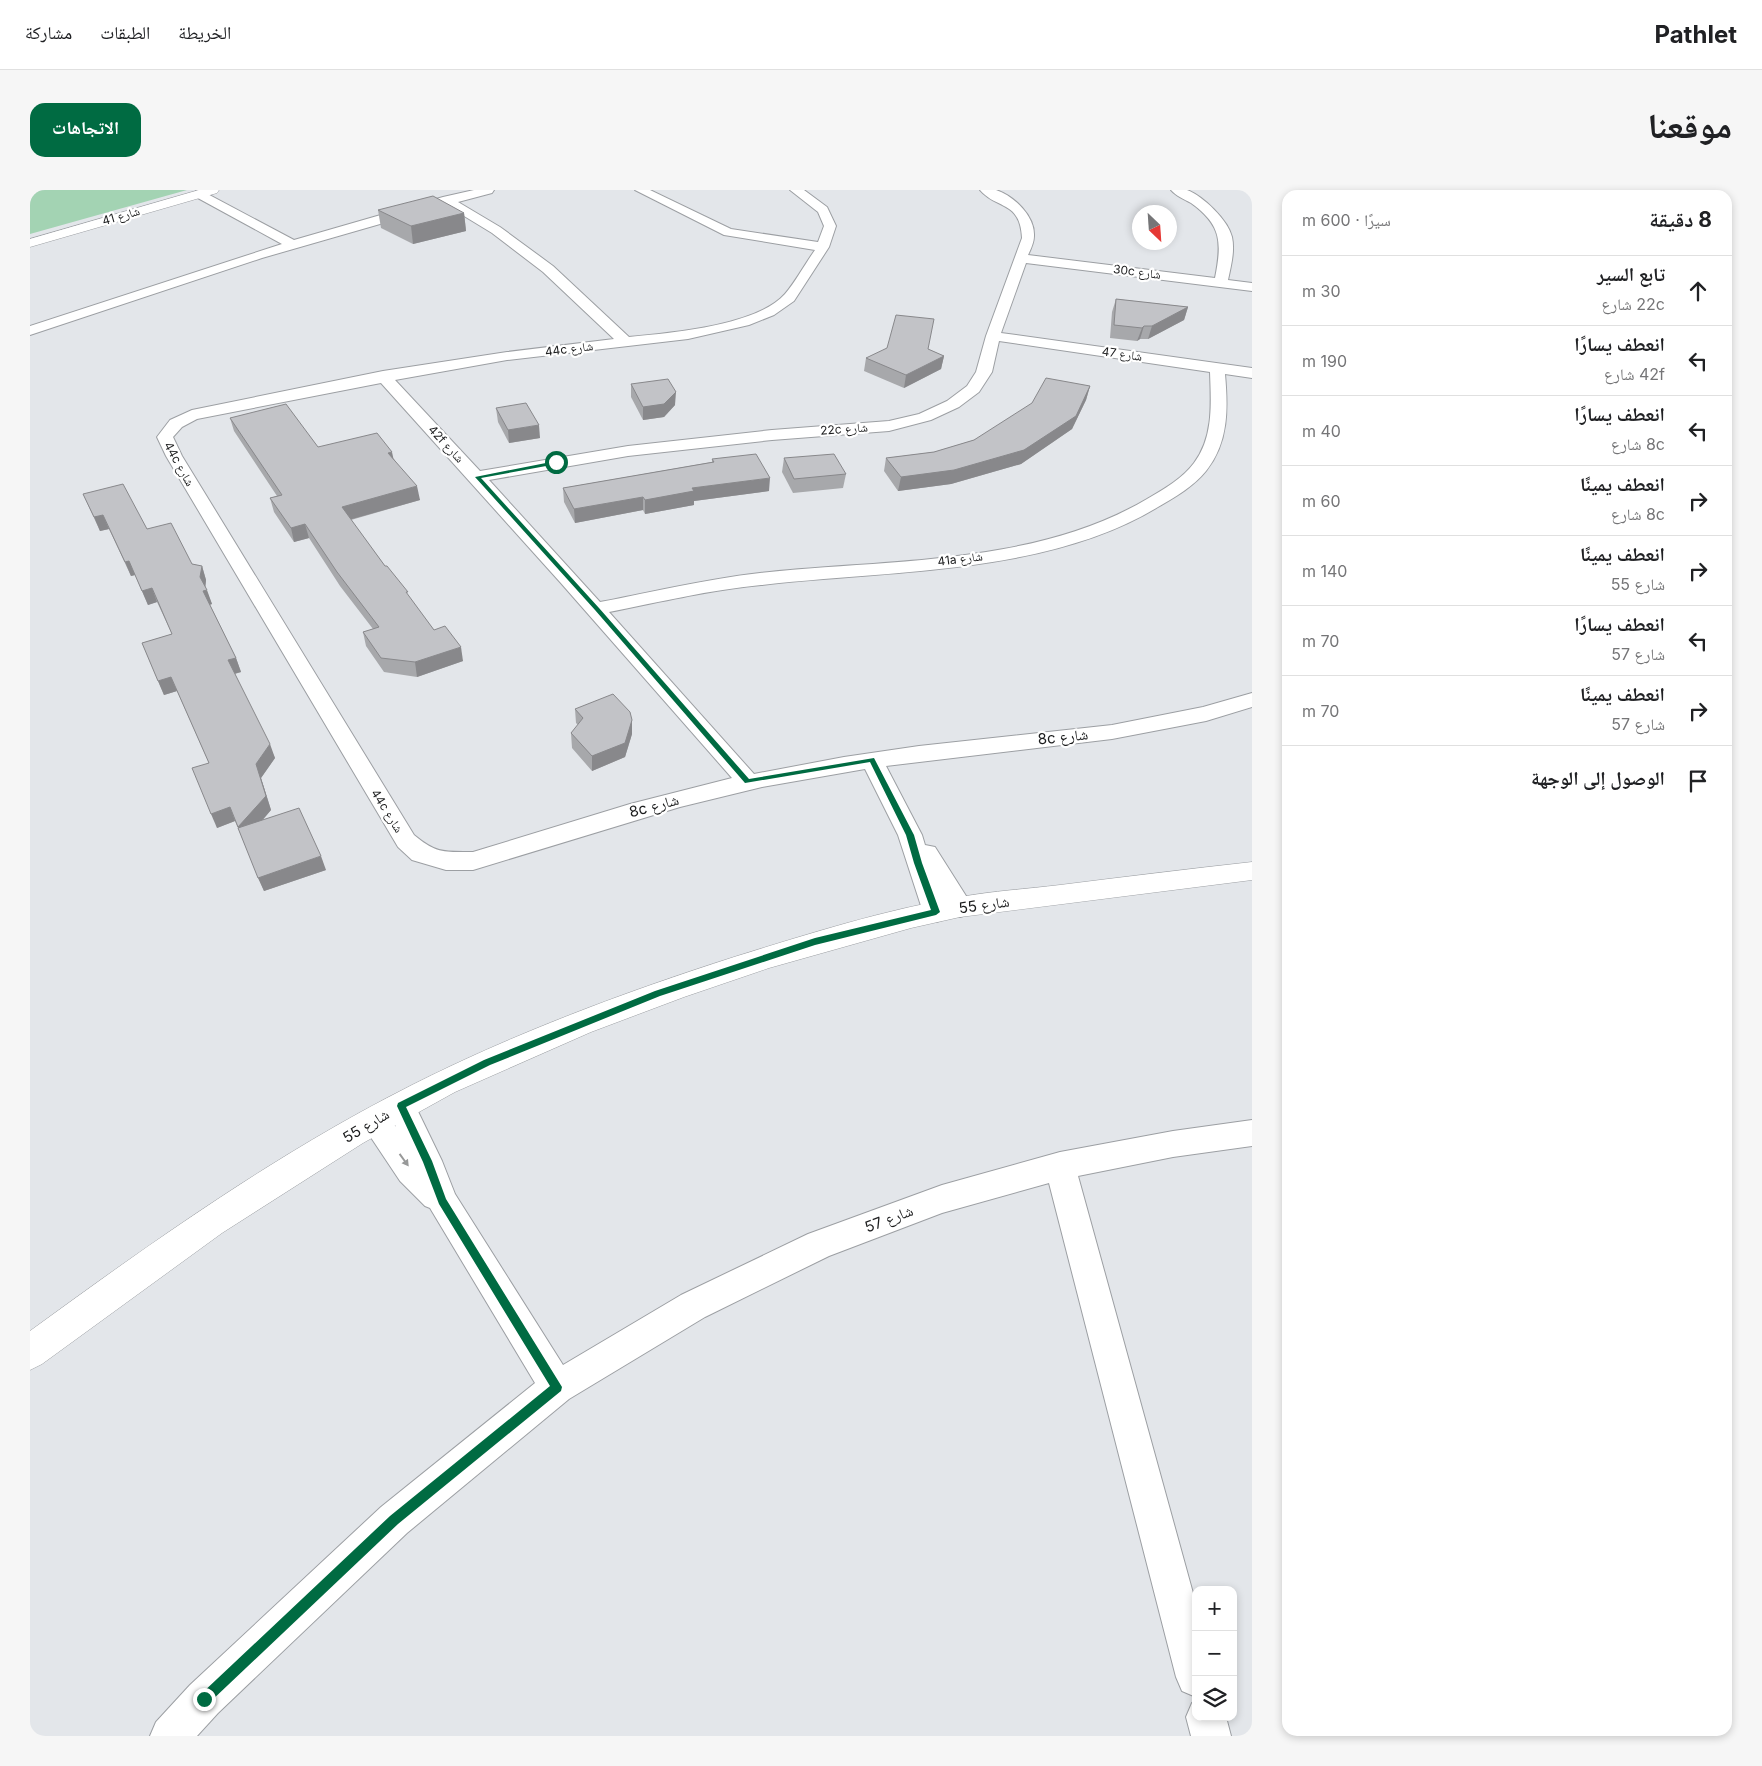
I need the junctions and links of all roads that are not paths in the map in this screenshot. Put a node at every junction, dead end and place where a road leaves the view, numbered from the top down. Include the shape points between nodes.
1 (488, 190) edge
2 (641, 190) edge
3 (796, 190) edge
4 (986, 190) edge
5 (1177, 190) edge
6 (206, 192) edge
7 (448, 200) junction
8 (30, 243) edge
9 (292, 244) junction
10 (823, 248) junction
11 (1021, 258) junction
12 (1221, 283) junction
13 (1252, 287) edge
14 (30, 331) edge
15 (993, 336) junction
16 (625, 342) junction
17 (1217, 368) junction
18 (1252, 373) edge
19 (382, 376) junction
20 (478, 477) junction
21 (597, 609) junction
22 (1252, 700) edge
23 (872, 760) junction
24 (748, 782) junction
25 (499, 854) joint
26 (1247, 872) edge
27 (948, 910) junction
28 (401, 1106) junction
29 (375, 1121) junction
30 (1252, 1133) edge
31 (1060, 1166) junction
32 (442, 1201) junction
33 (30, 1352) edge
34 (557, 1387) junction
35 (1196, 1676) edge
36 (1207, 1721) edge
37 (170, 1736) edge
38 (1212, 1736) edge

1 - 7 street
2 - 10 street via 728,232
3 - 10 street, 44c شارع via 828,217 830,226
4 - 11 street, 22c شارع via 1016,208 1028,223 1028,238
5 - 12 street via 1200,204 1220,224 1227,246
6 - 8 street, شارع 41
6 - 9 street
7 - 9 street
7 - 16 street via 496,230 548,269
9 - 14 street
10 - 16 street, 44c شارع via 790,298 769,312 744,322 688,335
11 - 12 street, 30c شارع
11 - 15 street, 22c شارع
12 - 13 street, 30c شارع
15 - 17 street, شارع 47
15 - 20 street, 22c شارع via 984,372 973,389 953,404 925,417 889,426 744,437 628,451
16 - 19 street, 44c شارع
17 - 18 street, شارع 47
17 - 21 street, 41a شارع via 1218,433 1206,458 1186,481 1156,503 1112,525 1013,552 759,579
19 - 20 street, 42f شارع
19 - 25 street, 44c شارع via 192,415 168,429 165,437 406,841 421,854 446,861 473,861
20 - 21 street, 42f شارع
21 - 24 street, 42f شارع
22 - 23 street, 8c شارع via 1180,719 1110,732
23 - 24 street, 8c شارع
23 - 27 street via 910,835 918,863
24 - 25 street, 8c شارع via 626,814
26 - 27 street, شارع 55
27 - 28 street, شارع 55 via 815,942 658,994 487,1062
28 - 29 street, شارع 55
28 - 32 street
29 -> 32 street via 411,1171
29 - 33 street, شارع 55 via 237,1206 140,1271
30 - 31 street, شارع 57 via 1173,1144
31 - 34 street, شارع 57 via 942,1199 819,1245 693,1306
31 - 35 street
32 - 34 street
34 - 37 street, شارع 57 via 394,1520 204,1699
36 - 38 street

